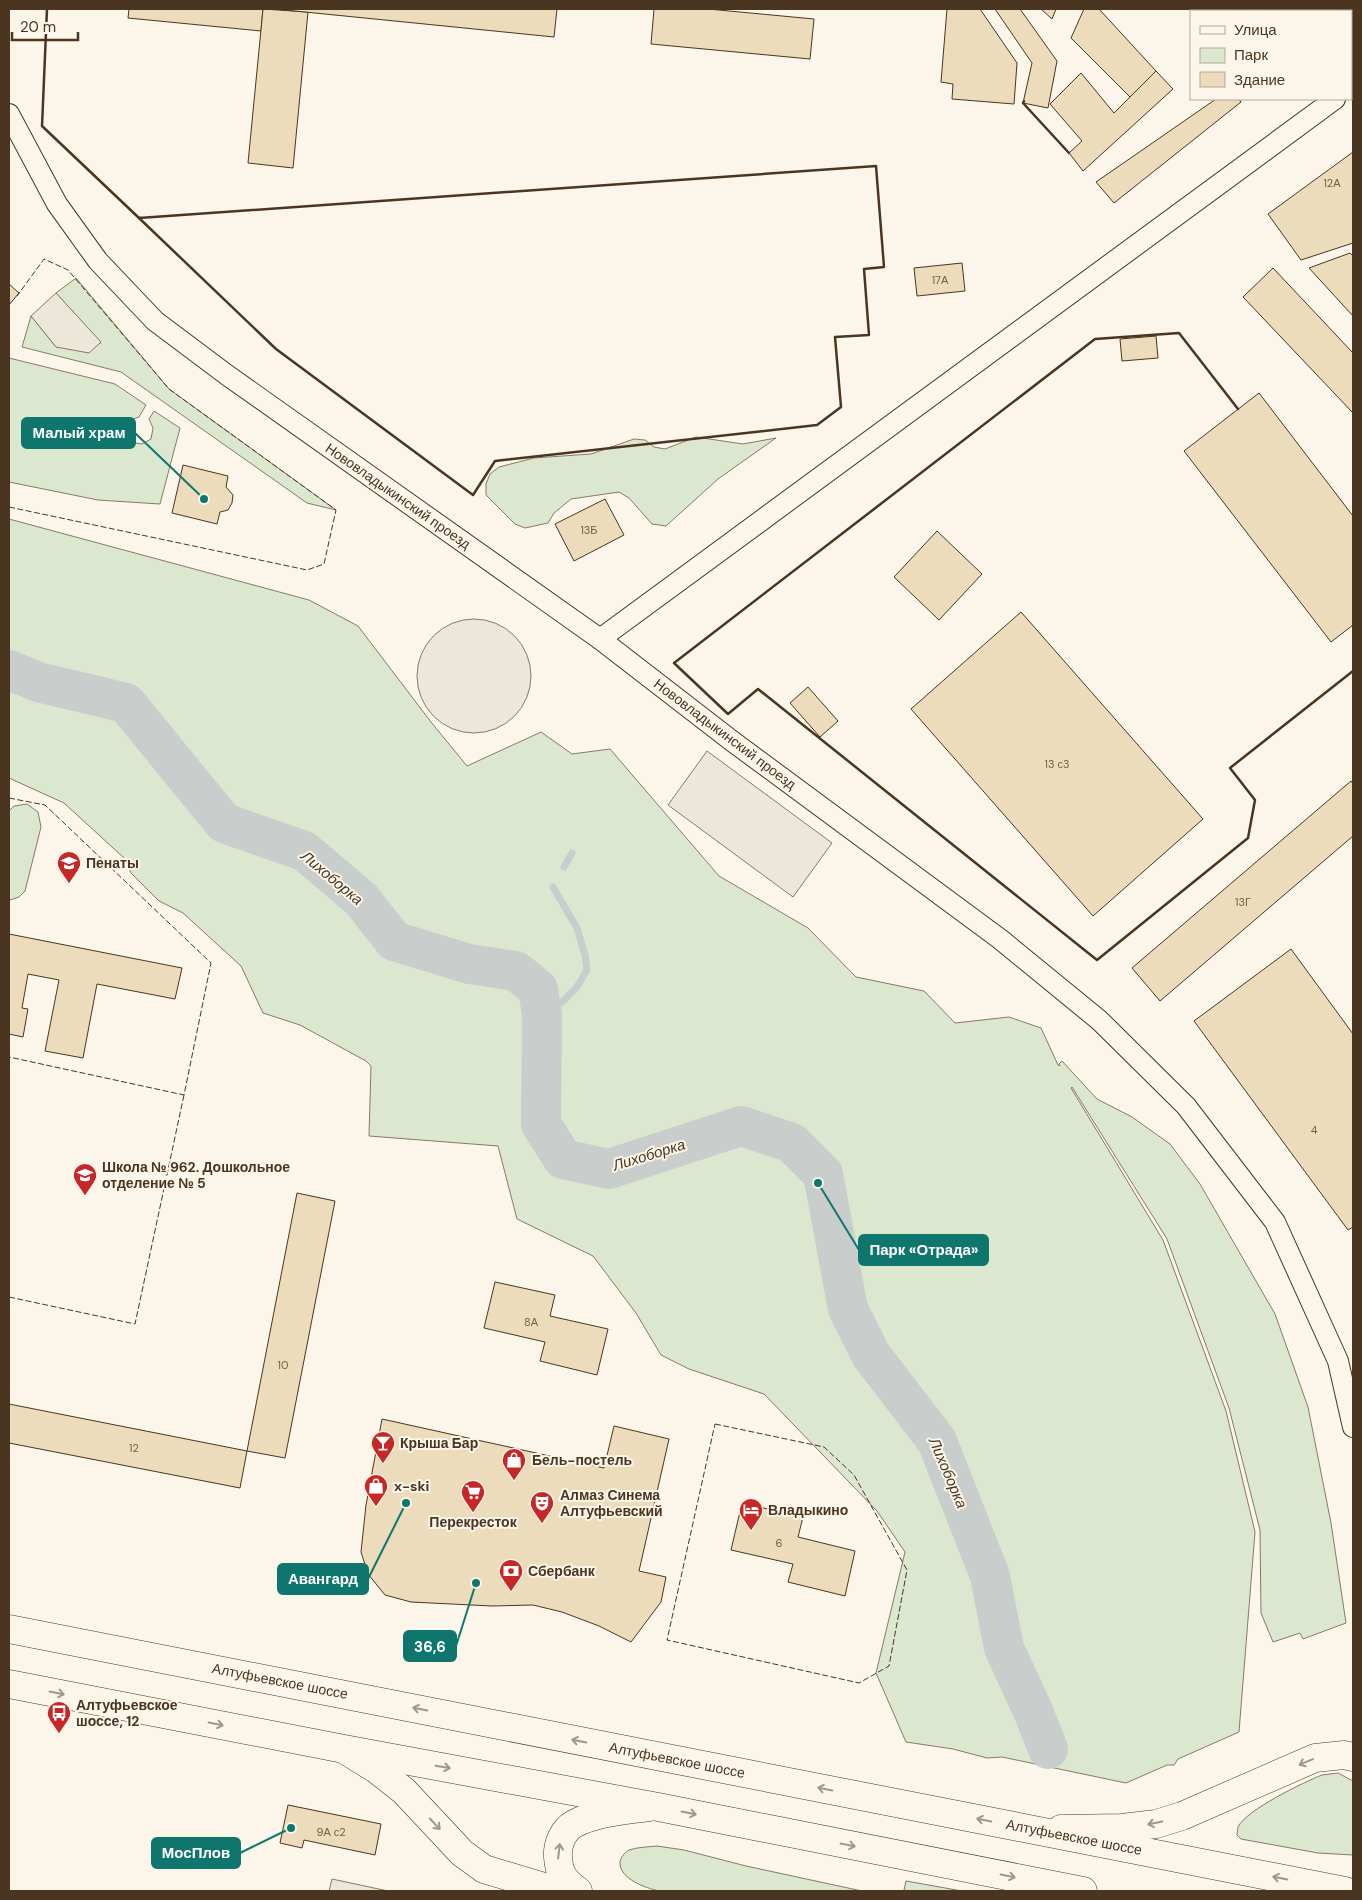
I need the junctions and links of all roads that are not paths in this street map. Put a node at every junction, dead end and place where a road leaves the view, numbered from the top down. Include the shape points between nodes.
1 (1334, 100) edge
2 (9, 114) edge
3 (600, 639) junction
4 (1353, 1427) edge
5 (9, 1628) edge
6 (9, 1684) edge
7 (344, 1749) junction
8 (1353, 1757) edge
9 (658, 1806) junction
10 (1032, 1829) junction
11 (557, 1891) edge
12 (578, 1891) edge
13 (1082, 1891) edge
14 (1345, 1891) edge

1 - 3 street
2 - 3 street, Нововладыкинский проезд via 57,204 98,261 155,321
3 - 4 street, Нововладыкинский проезд via 1047,976 1099,1020 1186,1106 1275,1222 1338,1361
10 -> 5 main road, Алтуфьевское шоссе
6 -> 7 main road
7 -> 9 main road
7 -> 11 main road via 404,1791 462,1853 484,1870
8 -> 10 main road via 1315,1758 1182,1816 1156,1824 1122,1828
12 -> 9 main road via 559,1871 557,1853 561,1838 573,1824 627,1810
9 -> 13 main road
14 -> 10 main road, Алтуфьевское шоссе

